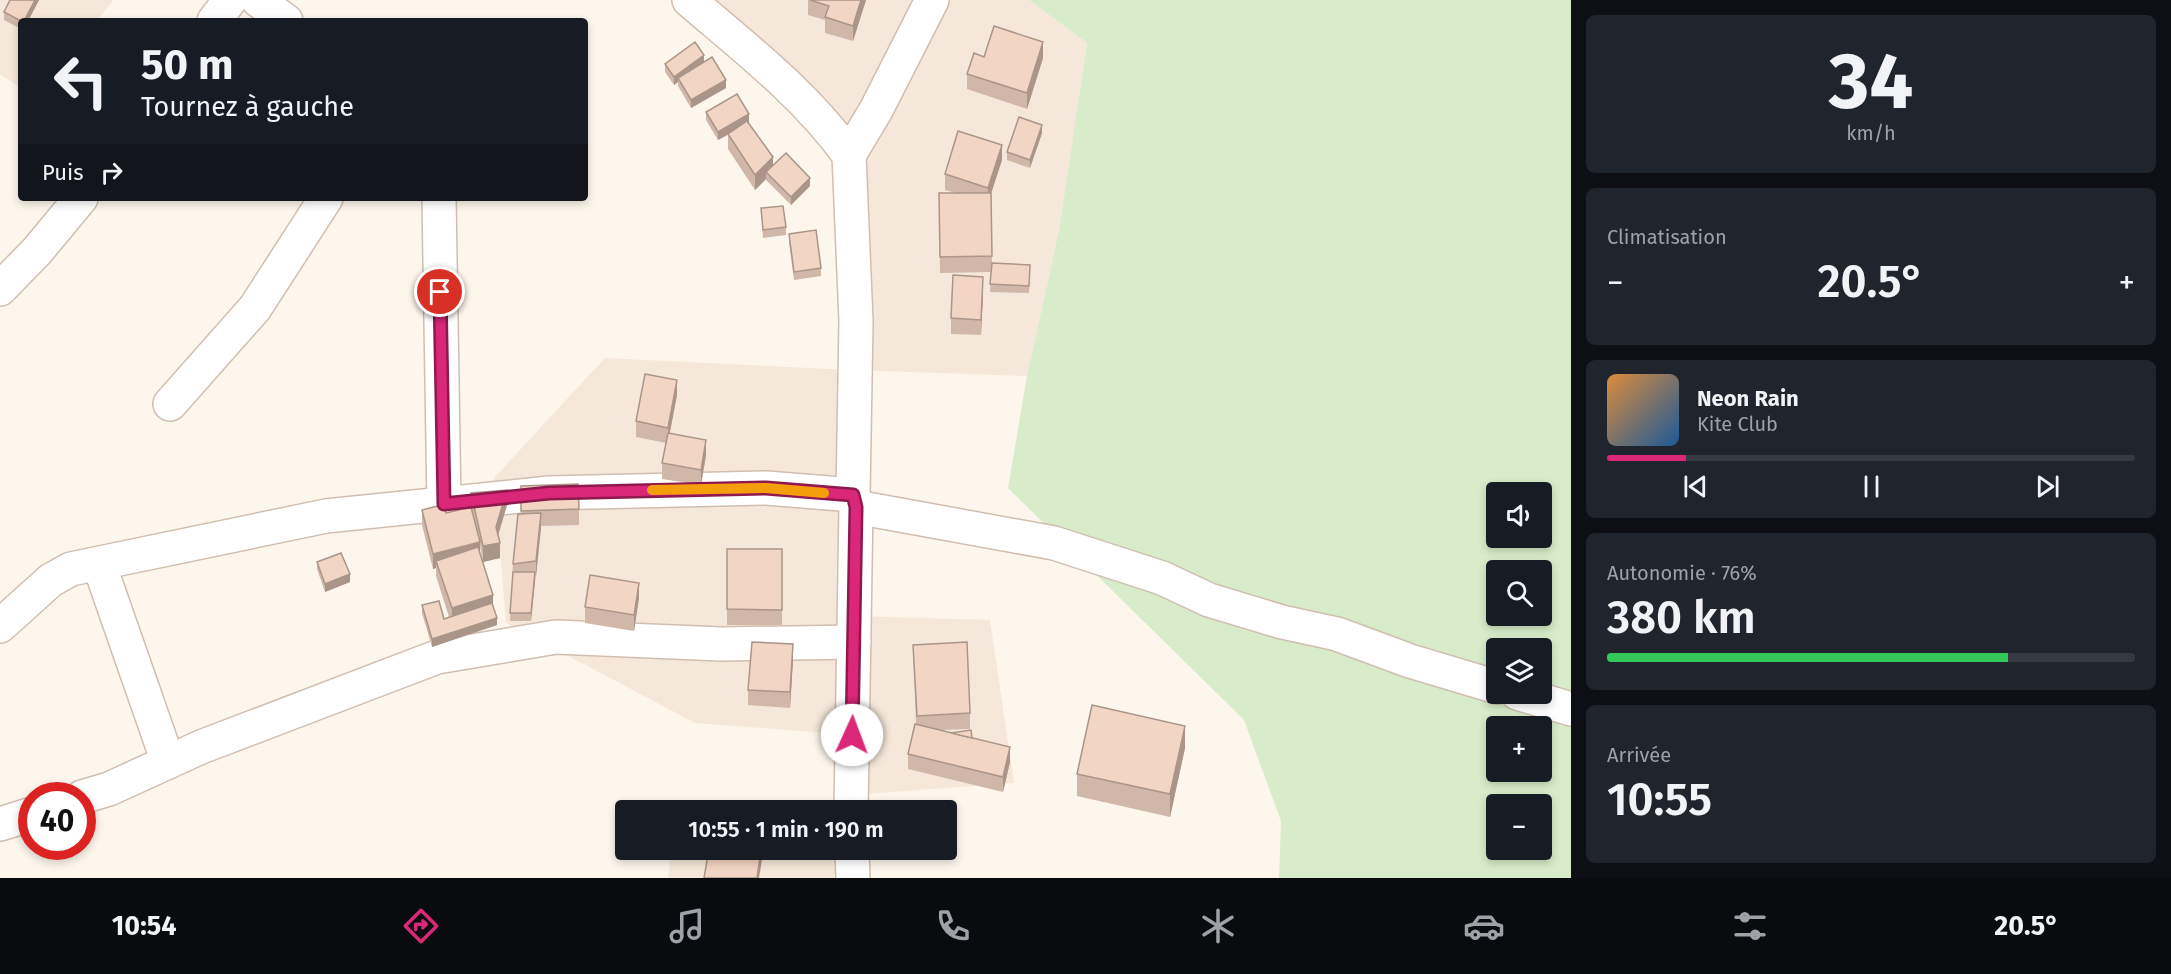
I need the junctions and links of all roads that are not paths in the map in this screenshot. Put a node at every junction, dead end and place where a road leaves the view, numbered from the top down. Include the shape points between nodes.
1 (230, 0) edge
2 (258, 0) edge
3 (689, 0) edge
4 (932, 0) edge
5 (216, 18) edge
6 (282, 18) edge
7 (849, 155) junction
8 (79, 201) edge
9 (324, 201) edge
10 (439, 201) edge
11 (0, 289) edge
12 (170, 404) dead end
13 (855, 501) junction
14 (444, 504) junction
15 (99, 564) junction
16 (0, 626) edge
17 (854, 642) junction
18 (1486, 684) edge
19 (1552, 703) edge
20 (1571, 709) edge
21 (168, 762) junction
22 (96, 793) edge
23 (851, 800) edge
24 (18, 818) edge
25 (0, 824) edge
26 (852, 860) edge
27 (853, 878) edge

1 - 5 street
2 - 6 street
3 - 7 street via 799,96
4 - 7 street
7 - 13 street via 856,321
8 - 11 street
9 - 12 street via 255,308
10 - 14 street
13 - 14 street via 766,488 549,493
13 - 17 street
13 - 18 street via 1054,543 1162,578 1209,600 1337,634
14 - 15 street via 326,516
15 - 16 street via 71,568 51,580
15 - 21 street
17 - 21 street via 721,644 556,637 437,657
17 - 23 street
19 - 20 street
21 - 22 street
24 - 25 street
26 - 27 street

